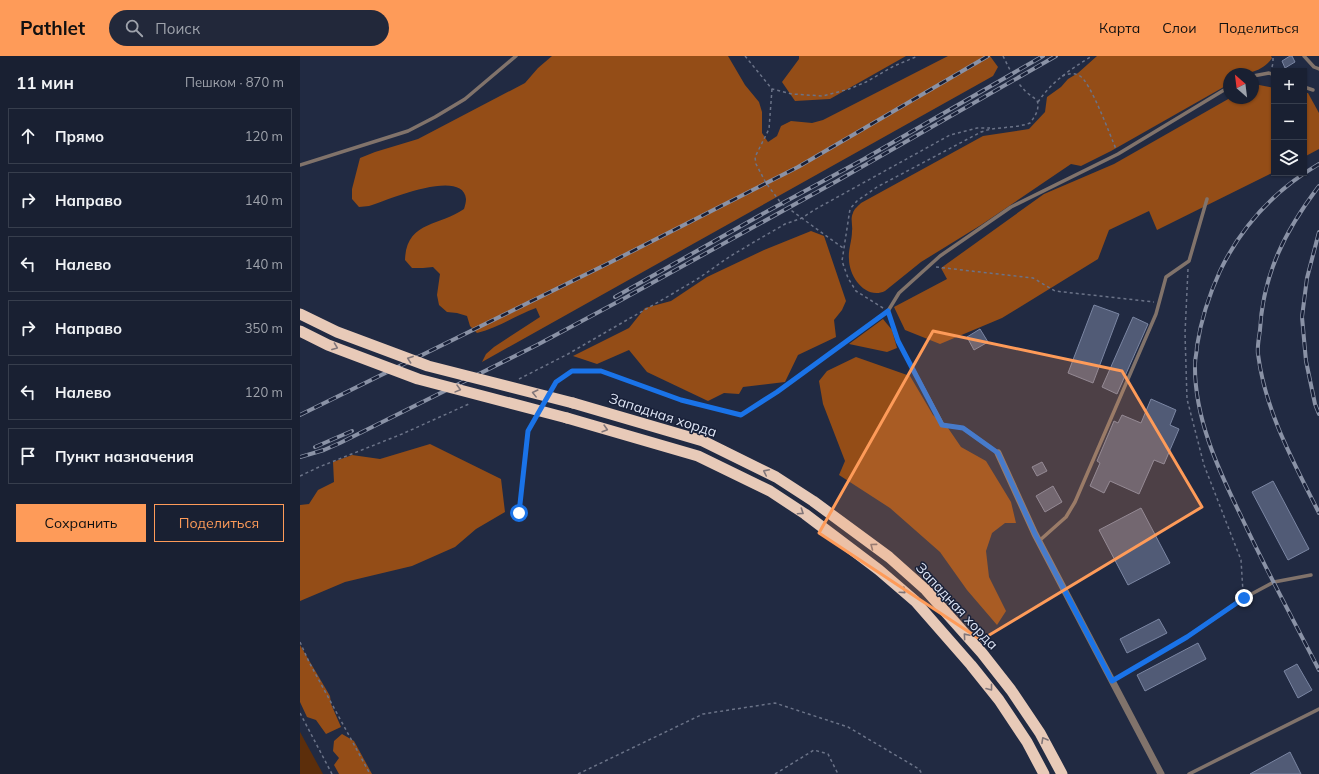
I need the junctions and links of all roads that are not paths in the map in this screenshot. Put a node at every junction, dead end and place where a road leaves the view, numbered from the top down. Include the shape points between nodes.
1 (516, 56) edge
2 (1304, 56) edge
3 (1319, 69) edge
4 (1271, 74) edge
5 (1259, 75) edge
6 (1307, 88) edge
7 (1313, 90) dead end
8 (1223, 91) edge
9 (300, 165) edge
10 (1206, 199) dead end
11 (300, 314) edge
12 (300, 331) edge
13 (998, 453) joint
14 (1039, 541) junction
15 (1311, 575) dead end
16 (1112, 681) junction
17 (1319, 709) edge
18 (1044, 774) edge
19 (1062, 774) edge
20 (1161, 774) edge
21 (1189, 774) edge

1 - 9 lane via 465,99 408,131
2 - 3 lane
4 - 5 lane
6 - 7 lane
8 - 13 lane via 1118,154 1011,207 940,256 899,293 888,311 898,341 942,425 963,428
10 - 14 lane via 1189,261 1166,277 1156,314 1074,502 1066,517
19 -> 11 highway, Западная хорда, bridge via 1040,733 1011,690 926,590 814,501 776,477 703,441 573,403 428,366 337,332
12 -> 18 highway, Западная хорда, bridge via 328,345 418,378 698,456 770,491 879,570 915,602 999,700 1027,742
13 - 14 street
14 - 16 street
15 - 16 lane via 1274,582
16 - 20 street
17 - 21 lane

